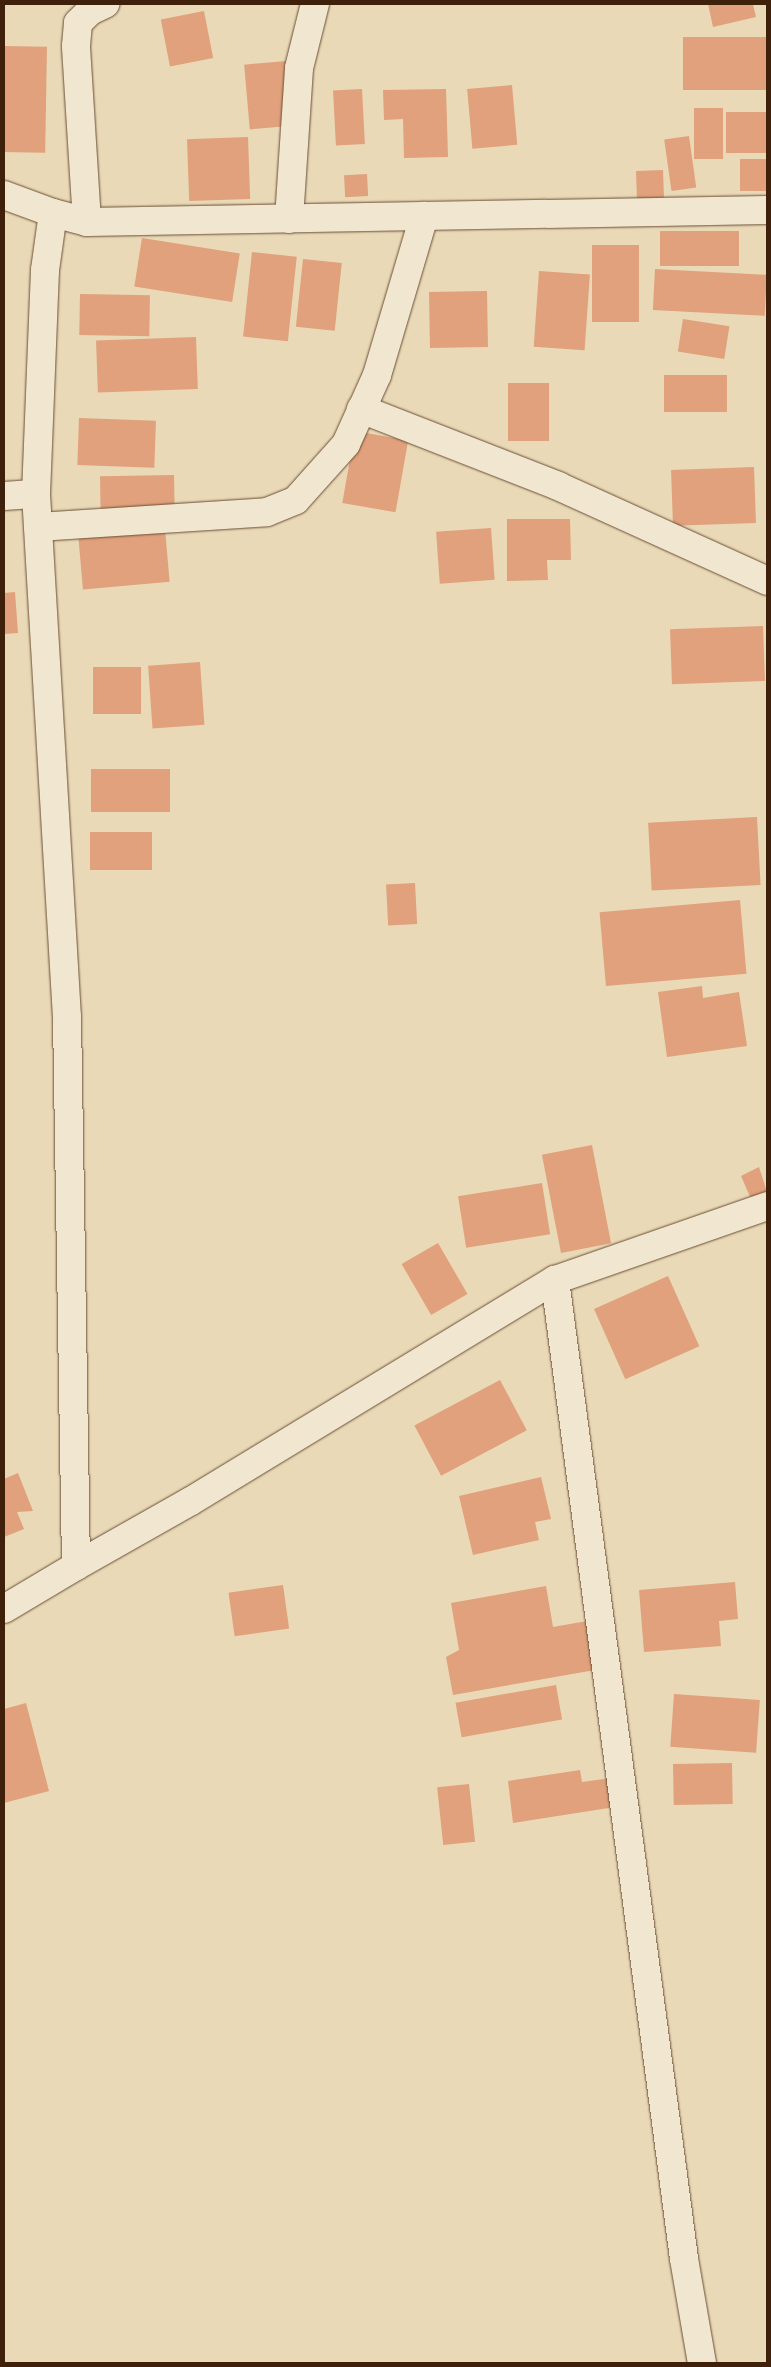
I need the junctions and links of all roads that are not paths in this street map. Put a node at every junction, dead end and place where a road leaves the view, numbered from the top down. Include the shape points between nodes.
1 (105, 4) edge
2 (315, 4) edge
3 (4, 195) edge
4 (767, 210) edge
5 (424, 216) junction
6 (289, 219) junction
7 (52, 221) junction
8 (87, 222) junction
9 (361, 409) junction
10 (36, 494) junction
11 (4, 496) edge
12 (38, 526) junction
13 (767, 581) edge
14 (767, 1206) edge
15 (555, 1280) junction
16 (76, 1566) junction
17 (4, 1608) edge
18 (702, 2363) edge

1 - 8 street via 90,11 78,23 76,46
2 - 6 street via 299,68
3 - 7 street
4 - 5 street
5 - 6 street
5 - 9 street via 378,375
6 - 8 street
7 - 8 street
7 - 10 street via 45,270
9 - 12 street via 346,444 296,500 282,508 191,520
9 - 13 street via 558,486
10 - 11 street
10 - 12 street
12 - 16 street via 66,1017
14 - 15 street
15 - 16 street via 191,1501
15 - 18 street via 684,2259
16 - 17 street

